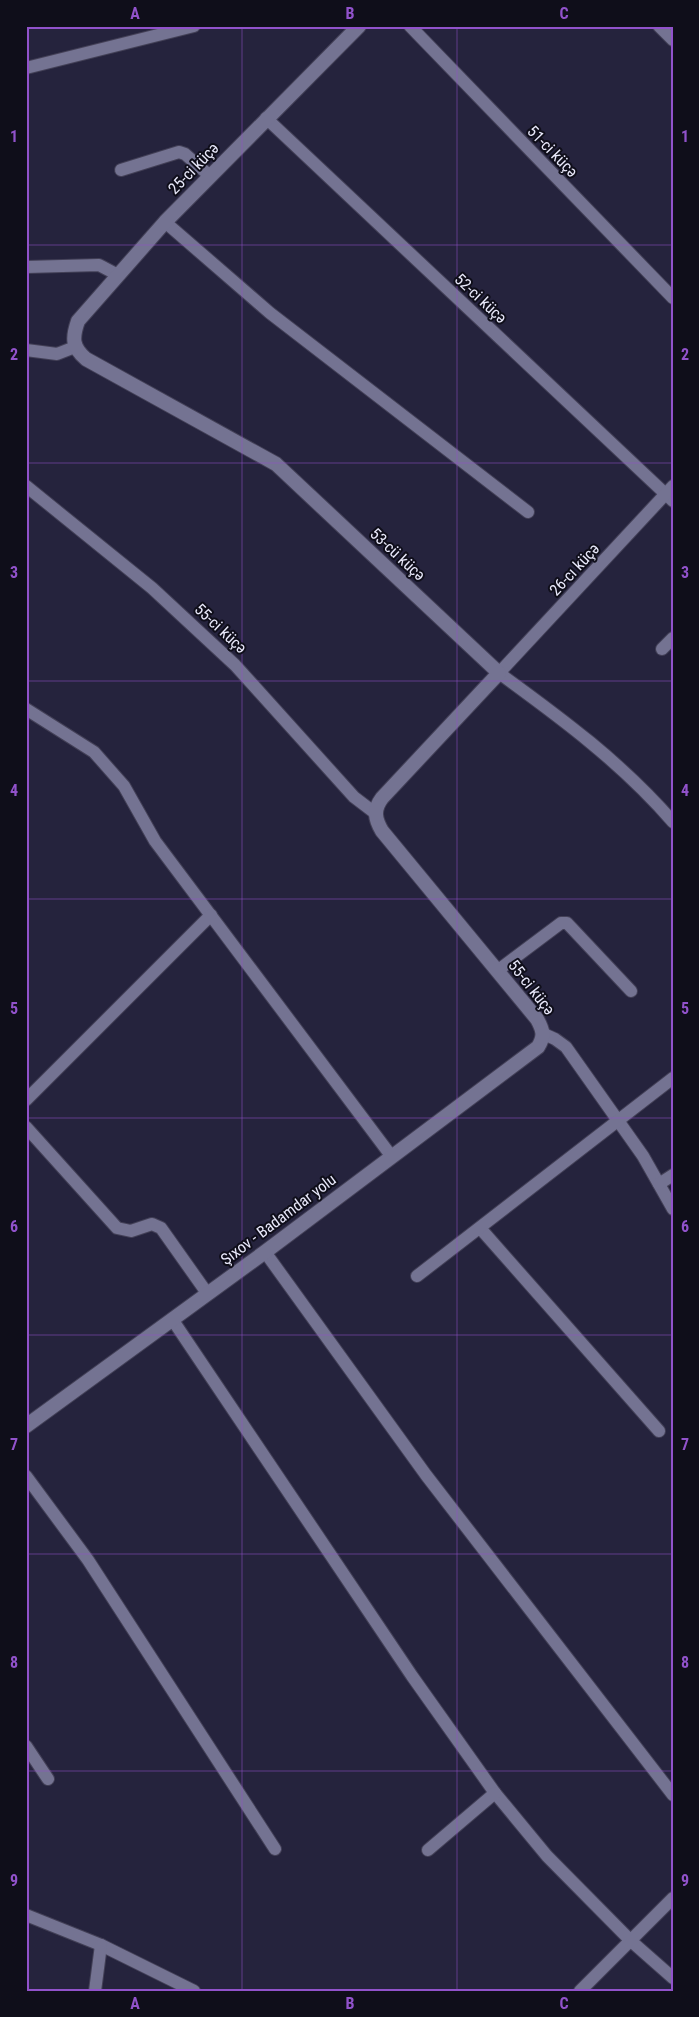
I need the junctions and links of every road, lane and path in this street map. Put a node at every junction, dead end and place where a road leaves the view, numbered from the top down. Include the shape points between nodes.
1 (194, 26) edge
2 (359, 26) edge
3 (410, 26) edge
4 (659, 26) edge
5 (673, 40) edge
6 (26, 68) edge
7 (266, 118) junction
8 (121, 170) dead end
9 (210, 176) junction
10 (165, 222) junction
11 (26, 267) edge
12 (118, 275) junction
13 (673, 298) edge
14 (75, 347) junction
15 (26, 350) edge
16 (26, 486) edge
17 (670, 494) edge
18 (528, 512) dead end
19 (673, 638) edge
20 (662, 649) dead end
21 (499, 673) junction
22 (26, 710) edge
23 (375, 813) junction
24 (673, 822) edge
25 (210, 914) junction
26 (497, 971) junction
27 (631, 991) dead end
28 (544, 1034) junction
29 (673, 1078) edge
30 (26, 1100) edge
31 (619, 1120) junction
32 (26, 1127) edge
33 (392, 1157) junction
34 (673, 1176) edge
35 (659, 1184) junction
36 (673, 1209) edge
37 (480, 1228) junction
38 (265, 1252) junction
39 (417, 1276) dead end
40 (207, 1293) junction
41 (172, 1319) junction
42 (26, 1426) edge
43 (660, 1431) dead end
44 (26, 1476) edge
45 (26, 1746) edge
46 (48, 1779) dead end
47 (495, 1794) junction
48 (673, 1795) edge
49 (275, 1849) dead end
50 (428, 1850) dead end
51 (673, 1898) edge
52 (26, 1915) edge
53 (631, 1941) junction
54 (101, 1945) junction
55 (673, 1978) edge
56 (95, 1991) edge
57 (194, 1991) edge
58 (580, 1991) edge

1 - 6 street
2 - 7 street, 25-ci küçə
3 - 13 street, 51-ci küçə
4 - 5 street
7 - 9 street, 25-ci küçə
7 - 17 street, 52-ci küçə
8 - 9 street via 179,152
9 - 10 street, 25-ci küçə
10 - 12 street, 25-ci küçə
10 - 18 street via 270,313
11 - 12 street via 99,265
12 - 14 street, 25-ci küçə via 78,321 73,339
14 - 15 street via 57,354
14 - 21 street, 53-cü küçə via 86,359 276,464
16 - 23 street, 55-ci küçə via 152,588 235,665 354,797
17 - 21 street, 26-cı küçə
19 - 20 street
21 - 23 street via 382,798
21 - 24 street, 53-cü küçə via 576,729 633,779
22 - 25 street via 94,752 124,786 155,841
23 - 26 street, 55-ci küçə via 382,831
25 - 30 street
25 - 33 street
26 - 27 street via 561,923 567,922
26 - 28 street, 55-ci küçə via 537,1019
28 - 31 street, 55-ci küçə via 566,1047
28 - 33 street, Şıxov - Badamdar yolu via 538,1047
29 - 31 street
31 - 35 street, 55-ci küçə
31 - 37 street
32 - 40 street via 117,1228 131,1231 152,1224 161,1228
33 - 38 street, Şıxov - Badamdar yolu
34 - 35 street
35 - 36 street, 55-ci küçə
37 - 39 street
37 - 43 street
38 - 40 street, Şıxov - Badamdar yolu
38 - 48 street via 426,1475
40 - 41 street, Şıxov - Badamdar yolu
41 - 42 street, Şıxov - Badamdar yolu
41 - 47 street
44 - 49 street via 88,1560
45 - 46 street
47 - 50 street
47 - 53 street via 546,1856
51 - 53 street
52 - 54 street
53 - 55 street
53 - 58 street
54 - 56 street
54 - 57 street

